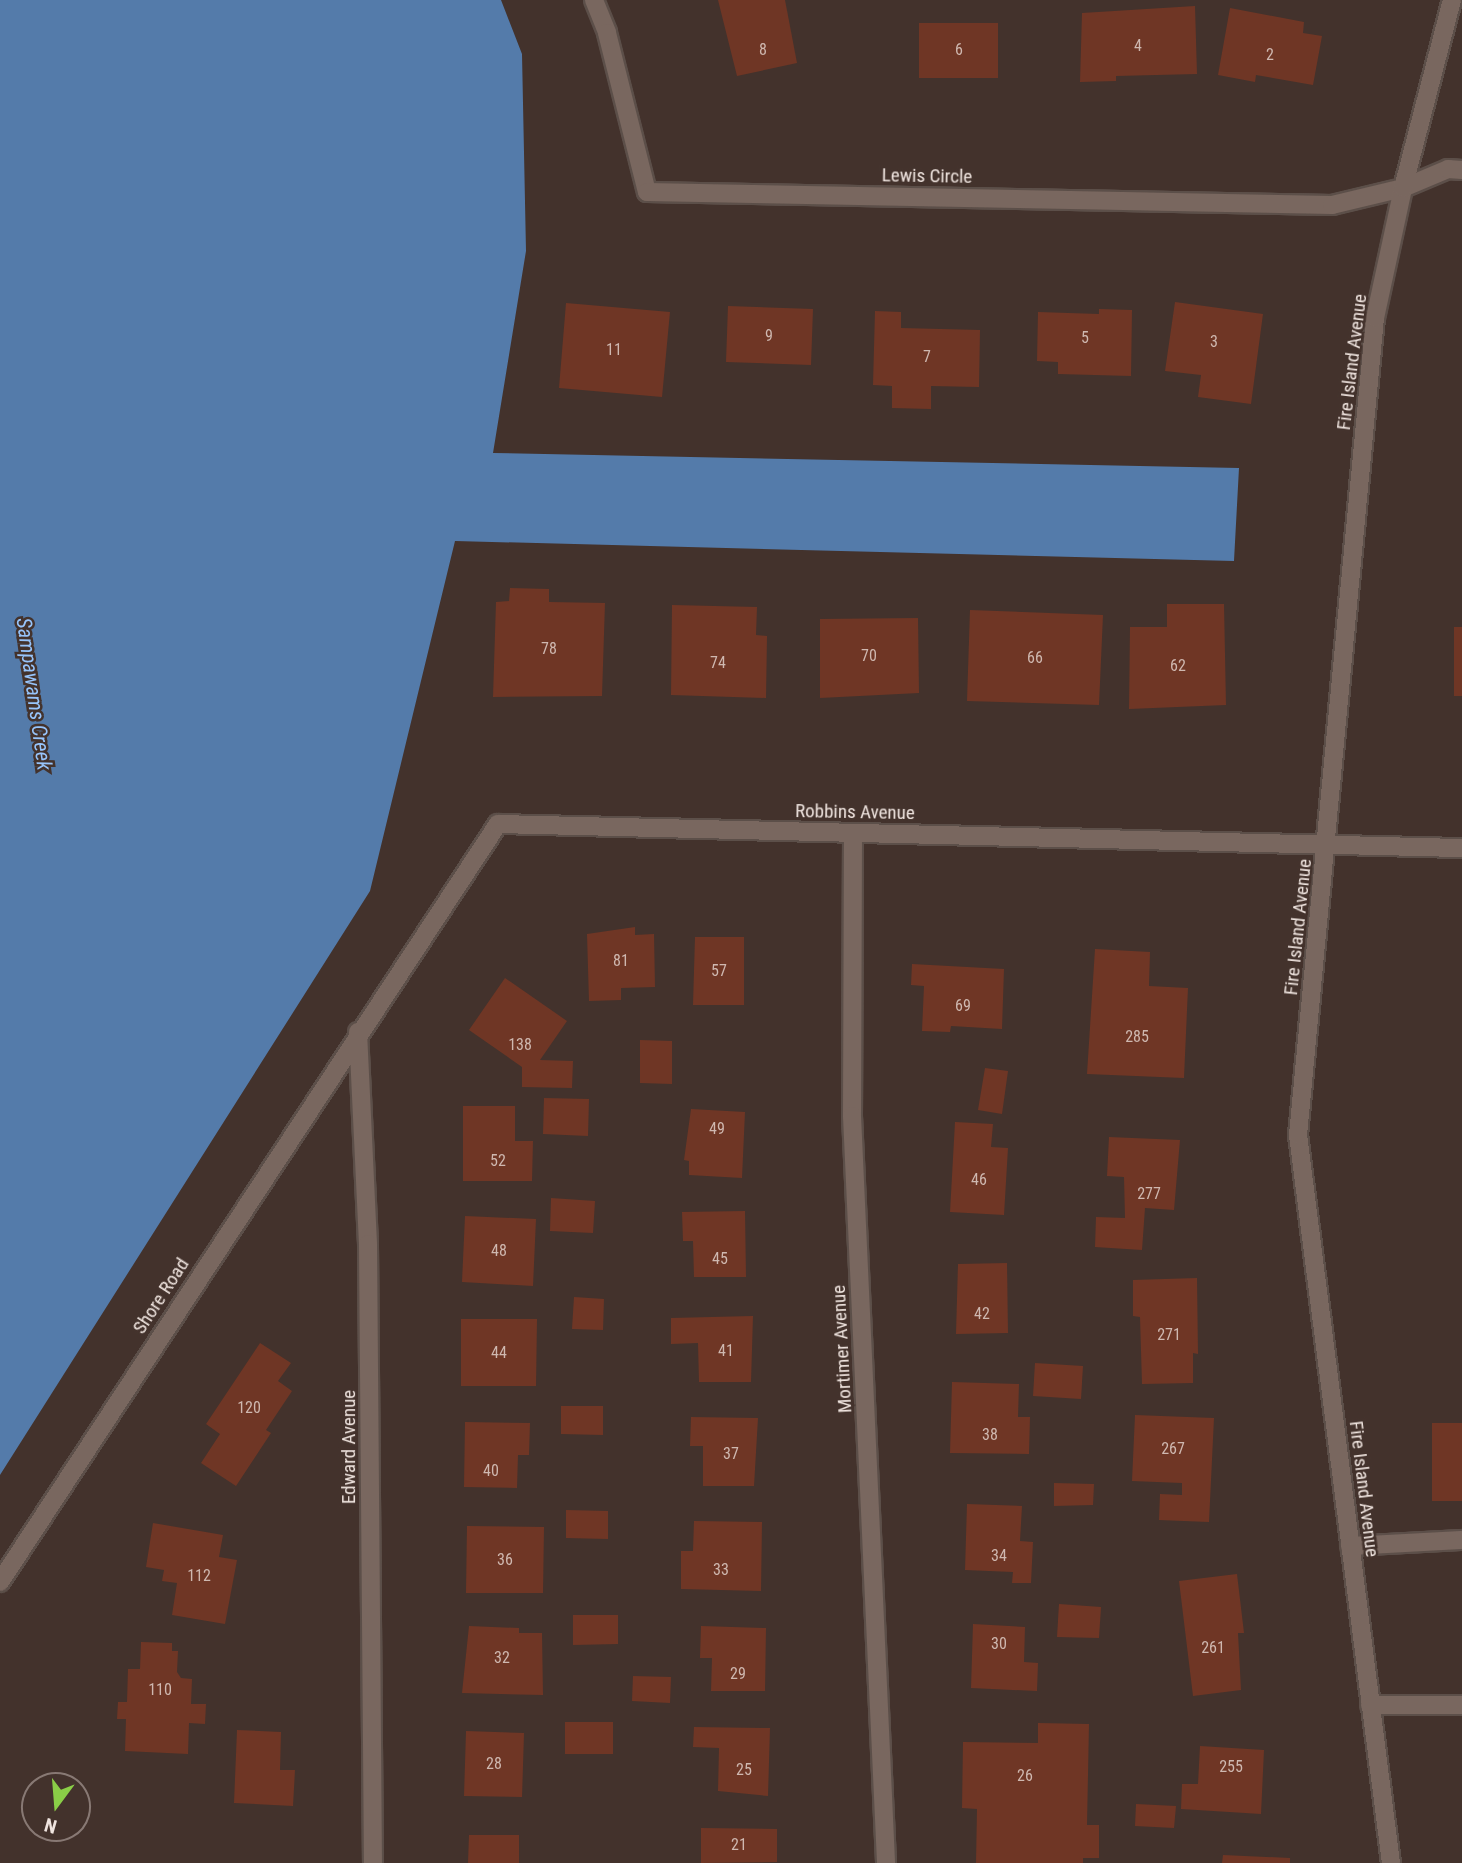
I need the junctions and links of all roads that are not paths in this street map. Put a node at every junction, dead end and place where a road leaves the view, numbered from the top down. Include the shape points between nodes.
1 (594, 0) edge
2 (1452, 0) edge
3 (1462, 170) edge
4 (1403, 188) junction
5 (853, 833) junction
6 (1328, 844) junction
7 (1462, 848) edge
8 (358, 1032) junction
9 (1462, 1540) edge
10 (1350, 1546) junction
11 (0, 1582) edge
12 (1370, 1704) junction
13 (1462, 1705) edge
14 (373, 1863) edge
15 (886, 1863) edge
16 (1391, 1863) edge

1 - 4 street, Lewis Circle via 607,33 647,191 1332,205
2 - 4 street, Fire Island Avenue
3 - 4 street via 1448,169
4 - 6 street, Fire Island Avenue via 1375,318
5 - 6 street, Robbins Avenue
5 - 8 street, Robbins Avenue via 498,824
5 - 15 street, Mortimer Avenue via 852,1116
6 - 7 street, Robbins Avenue
6 - 10 street, Fire Island Avenue via 1298,1135
8 - 11 street, Shore Road
8 - 14 street, Edward Avenue via 368,1244
9 - 10 street
10 - 12 street, Fire Island Avenue
12 - 13 street
12 - 16 street, Fire Island Avenue

